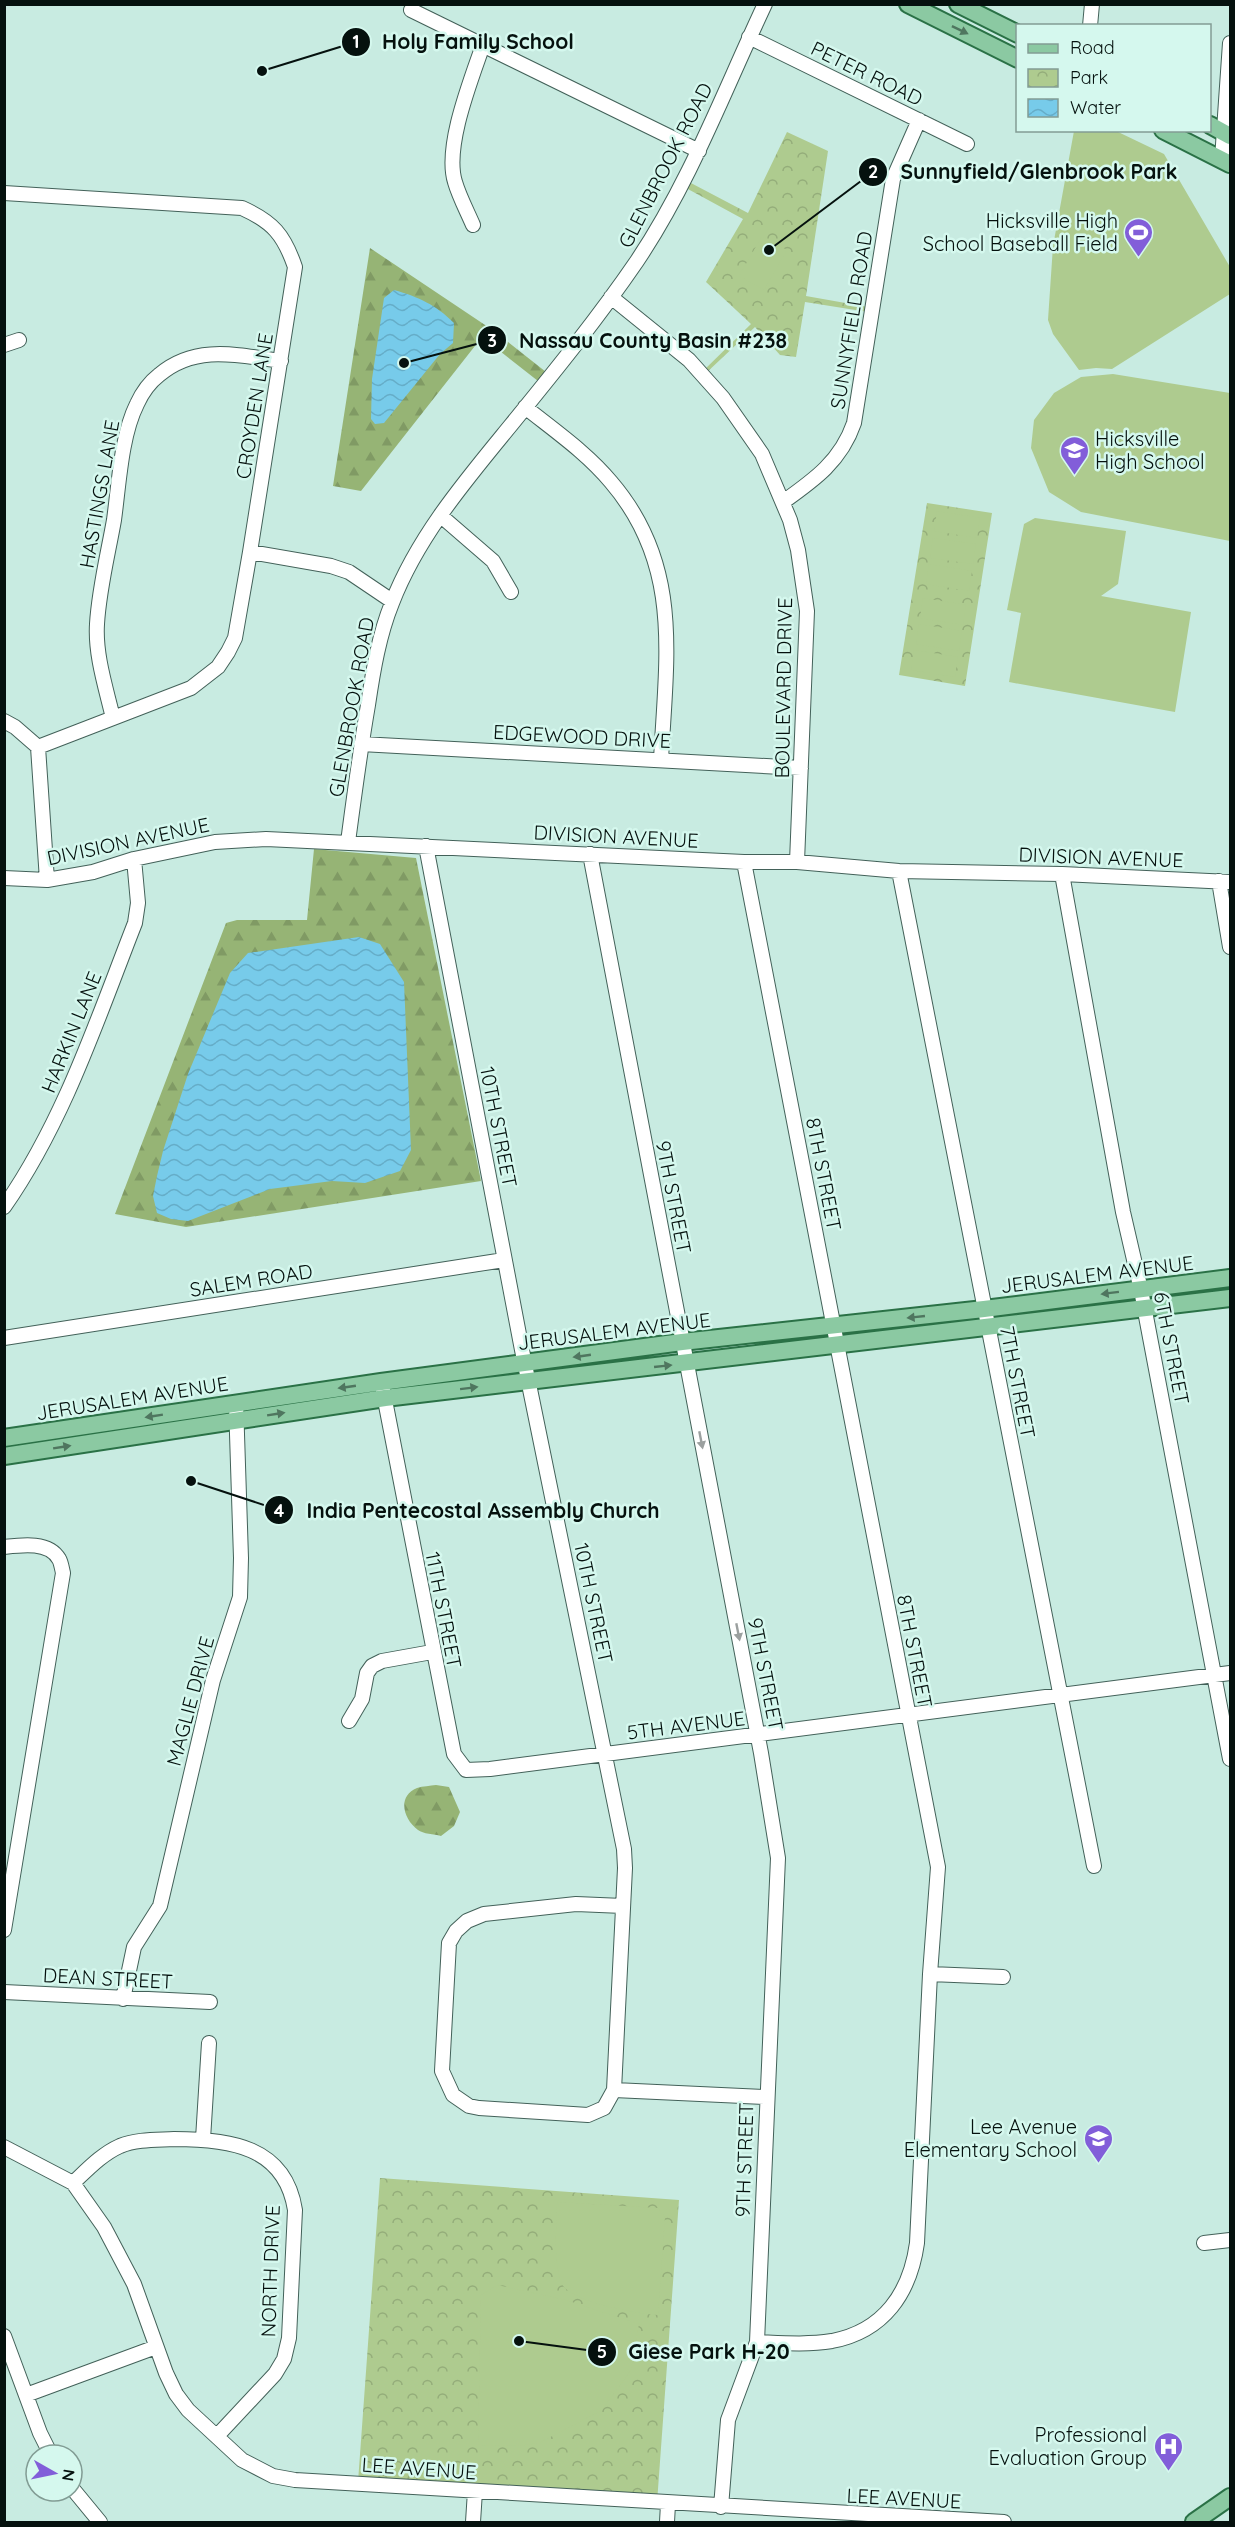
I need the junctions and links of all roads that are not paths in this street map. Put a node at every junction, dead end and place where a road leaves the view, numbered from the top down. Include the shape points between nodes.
1 (765, 4) edge
2 (908, 4) edge
3 (958, 4) edge
4 (1092, 4) edge
5 (411, 10) dead end
6 (1090, 24) edge
7 (1016, 33) edge
8 (749, 37) junction
9 (1230, 43) edge
10 (483, 45) junction
11 (1016, 58) edge
12 (919, 120) junction
13 (1221, 131) edge
14 (1167, 132) edge
15 (967, 144) dead end
16 (699, 151) junction
17 (1226, 161) edge
18 (4, 192) edge
19 (473, 225) dead end
20 (611, 297) junction
21 (19, 340) dead end
22 (4, 345) edge
23 (281, 361) junction
24 (525, 407) junction
25 (783, 502) junction
26 (441, 516) junction
27 (250, 552) junction
28 (511, 592) dead end
29 (392, 601) junction
30 (113, 718) junction
31 (4, 721) edge
32 (361, 744) junction
33 (38, 747) junction
34 (661, 760) junction
35 (801, 768) junction
36 (348, 842) junction
37 (426, 846) junction
38 (590, 854) junction
39 (134, 859) junction
40 (744, 862) junction
41 (797, 862) junction
42 (898, 871) junction
43 (1062, 874) junction
44 (4, 878) edge
45 (47, 880) junction
46 (1225, 882) edge
47 (1230, 947) edge
48 (4, 1207) edge
49 (504, 1260) junction
50 (1230, 1278) edge
51 (1141, 1290) junction
52 (1230, 1298) edge
53 (1144, 1308) junction
54 (984, 1309) junction
55 (833, 1326) junction
56 (987, 1328) junction
57 (4, 1338) edge
58 (682, 1342) junction
59 (837, 1345) junction
60 (525, 1364) junction
61 (686, 1364) junction
62 (528, 1381) junction
63 (383, 1390) junction
64 (237, 1412) junction
65 (4, 1438) edge
66 (4, 1456) edge
67 (4, 1547) edge
68 (432, 1652) junction
69 (1230, 1673) edge
70 (1213, 1675) junction
71 (1061, 1696) junction
72 (908, 1716) junction
73 (349, 1721) dead end
74 (758, 1736) junction
75 (605, 1755) junction
76 (1230, 1759) edge
77 (466, 1770) joint
78 (1094, 1866) dead end
79 (623, 1906) junction
80 (4, 1930) edge
81 (930, 1974) junction
82 (1003, 1977) dead end
83 (4, 1992) edge
84 (123, 1999) junction
85 (210, 2002) dead end
86 (209, 2043) dead end
87 (614, 2090) junction
88 (766, 2097) junction
89 (203, 2139) junction
90 (4, 2147) edge
91 (73, 2183) junction
92 (1230, 2240) edge
93 (1204, 2243) dead end
94 (4, 2336) edge
95 (757, 2342) junction
96 (156, 2348) junction
97 (26, 2395) junction
98 (217, 2436) junction
99 (45, 2443) edge
100 (475, 2492) junction
101 (1230, 2497) edge
102 (84, 2503) edge
103 (668, 2504) junction
104 (722, 2507) junction
105 (803, 2517) edge
106 (937, 2521) edge
107 (100, 2523) edge
108 (473, 2523) edge
109 (667, 2523) edge
110 (1004, 2523) edge
111 (1194, 2523) edge

1 - 8 street, GLENBROOK ROAD
2 -> 11 main road
3 - 7 main road
4 - 6 street
5 - 10 street
8 - 12 street, PETER ROAD
8 - 16 street, GLENBROOK ROAD
9 - 13 street
10 - 16 street
10 - 19 street via 462,109 454,152 455,181
12 - 15 street, PETER ROAD
12 - 25 street, SUNNYFIELD ROAD via 893,179 849,436 829,467
13 - 17 street
14 - 17 main road
16 - 20 street, GLENBROOK ROAD via 664,217
18 - 23 street, CROYDEN LANE via 226,205 259,216 284,238 295,267
20 - 24 street, GLENBROOK ROAD
20 - 25 street, BOULEVARD DRIVE via 689,360 723,398 762,454
21 - 22 street
23 - 27 street, CROYDEN LANE
23 - 30 street, HASTINGS LANE via 224,352 197,355 159,374 136,404 127,435 97,624 100,661
24 - 26 street, GLENBROOK ROAD via 458,489
24 - 34 street via 611,482 649,542 663,588 668,627
25 - 35 street, BOULEVARD DRIVE via 798,550 807,611
26 - 28 street via 493,561
26 - 29 street, GLENBROOK ROAD via 419,546
27 - 29 street via 349,572
27 - 30 street, CROYDEN LANE via 235,638 218,666 191,688
29 - 32 street, GLENBROOK ROAD via 376,657
30 - 33 street, CROYDEN LANE
31 - 33 street
32 - 34 street, EDGEWOOD DRIVE
32 - 36 street, GLENBROOK ROAD
33 - 45 street
34 - 35 street, EDGEWOOD DRIVE
35 - 41 street, BOULEVARD DRIVE
36 - 37 street, DIVISION AVENUE
36 - 39 street, DIVISION AVENUE via 215,842
37 - 38 street, DIVISION AVENUE
37 - 49 street, 10TH STREET
38 - 40 street, DIVISION AVENUE
38 - 58 street, 9TH STREET
39 - 45 street, DIVISION AVENUE via 93,872
39 - 48 street, HARKIN LANE via 138,903 135,923 65,1101 37,1156
40 - 41 street, DIVISION AVENUE
40 - 55 street, 8TH STREET
41 - 42 street, DIVISION AVENUE
42 - 43 street, DIVISION AVENUE
42 - 54 street, 7TH STREET
43 - 46 street, DIVISION AVENUE
43 - 51 street, 6TH STREET via 1123,1212
44 - 45 street, DIVISION AVENUE
46 - 47 street
49 - 57 street, SALEM ROAD
49 - 60 street, 10TH STREET
50 - 51 main road, JERUSALEM AVENUE
51 - 53 street, 6TH STREET
51 -> 54 main road, JERUSALEM AVENUE
52 - 53 main road, JERUSALEM AVENUE
53 - 56 main road, JERUSALEM AVENUE
53 - 70 street, 6TH STREET
54 -> 55 main road, JERUSALEM AVENUE
54 - 56 street, 7TH STREET
55 - 58 main road, JERUSALEM AVENUE
55 - 59 street, 8TH STREET
56 - 59 main road, JERUSALEM AVENUE
56 - 71 street, 7TH STREET
58 -> 60 main road, JERUSALEM AVENUE
58 - 61 street, 9TH STREET
59 - 61 main road, JERUSALEM AVENUE
59 - 72 street, 8TH STREET
60 - 62 street, 10TH STREET
60 - 63 main road, JERUSALEM AVENUE
62 -> 61 main road, JERUSALEM AVENUE
61 -> 74 street, 9TH STREET
63 -> 62 main road, JERUSALEM AVENUE
62 - 75 street, 10TH STREET
63 - 64 main road, JERUSALEM AVENUE
63 - 68 street, 11TH STREET
64 -> 65 main road, JERUSALEM AVENUE
66 -> 64 main road, JERUSALEM AVENUE
64 - 84 street, MAGLIE DRIVE via 240,1597 213,1680 160,1906 134,1947
67 - 80 street via 22,1545 50,1550 59,1558 63,1573
68 - 73 street via 372,1666 362,1699
68 - 77 street, 11TH STREET via 454,1754
69 - 70 street, 5TH AVENUE
70 - 71 street, 5TH AVENUE
70 - 76 street, 6TH STREET
71 - 72 street, 5TH AVENUE
71 - 78 street, 7TH STREET
72 - 74 street, 5TH AVENUE
72 - 81 street, 8TH STREET via 938,1867
74 - 75 street, 5TH AVENUE
74 - 88 street, 9TH STREET via 778,1858
75 - 77 street, 5TH AVENUE
75 - 79 street, 10TH STREET via 624,1849
79 - 87 street, 10TH STREET
79 - 87 street via 576,1904 484,1914 456,1931 449,1943 442,2071 453,2095 479,2109 588,2115 604,2108
81 - 82 street
81 - 95 street, 8TH STREET via 917,2243 909,2281 889,2310 860,2331 807,2343
83 - 84 street, DEAN STREET
84 - 85 street, DEAN STREET
86 - 89 street
87 - 88 street
88 - 95 street, 9TH STREET
89 - 91 street, NORTH DRIVE via 146,2140 121,2146 99,2159
89 - 98 street, NORTH DRIVE via 241,2146 266,2158 285,2179 295,2210 289,2338 284,2359 275,2374
90 - 91 street, LEE AVENUE
91 - 96 street, LEE AVENUE via 126,2265
92 - 93 street
94 - 97 street
95 - 104 street, 9TH STREET via 728,2420
96 - 97 street
96 - 98 street, LEE AVENUE via 176,2394
97 - 99 street
98 - 100 street, LEE AVENUE via 242,2460 273,2476
100 - 103 street, LEE AVENUE
100 - 108 street
101 - 111 main road
102 - 107 street
103 - 104 street, LEE AVENUE
103 - 109 street
104 - 105 street, LEE AVENUE
105 - 106 street, LEE AVENUE
106 - 110 street, LEE AVENUE

